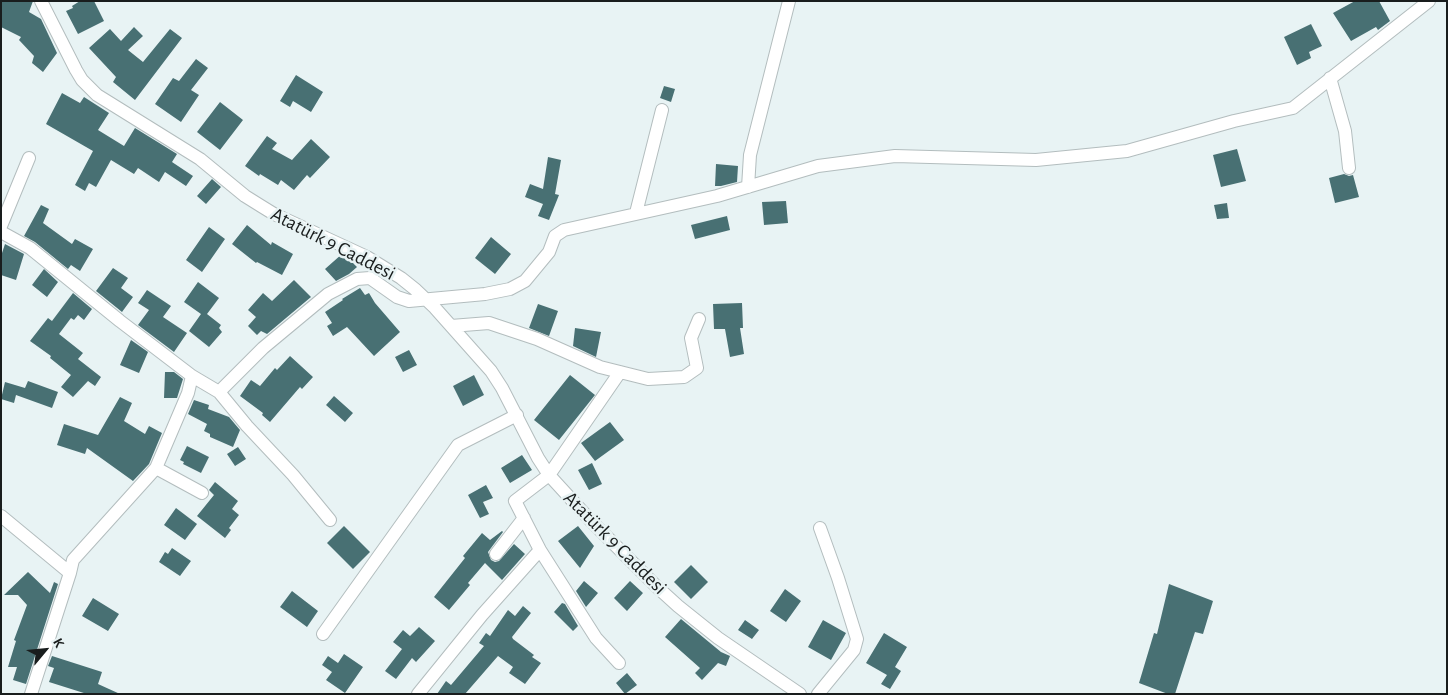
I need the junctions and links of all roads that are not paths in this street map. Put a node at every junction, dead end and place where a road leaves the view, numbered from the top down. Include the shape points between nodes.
1 (41, 1) edge
2 (789, 1) edge
3 (1429, 1) edge
4 (1330, 78) junction
5 (662, 110) dead end
6 (29, 158) dead end
7 (1349, 168) dead end
8 (748, 187) junction
9 (636, 213) junction
10 (1, 226) edge
11 (1, 232) edge
12 (426, 300) junction
13 (699, 319) dead end
14 (450, 326) junction
15 (620, 372) junction
16 (192, 376) junction
17 (218, 392) junction
18 (516, 415) junction
19 (156, 468) junction
20 (549, 475) junction
21 (202, 493) dead end
22 (1, 516) edge
23 (524, 518) junction
24 (330, 520) dead end
25 (820, 528) dead end
26 (540, 550) junction
27 (496, 554) dead end
28 (70, 573) junction
29 (323, 634) dead end
30 (619, 663) dead end
31 (31, 694) edge
32 (418, 694) edge
33 (800, 694) edge
34 (818, 694) edge

1 - 12 street, Atatürk 9 Caddesi via 79,75 97,95 200,160 244,196 367,257 401,278
2 - 8 street via 750,155
3 - 4 street
4 - 7 street via 1345,131
4 - 8 street via 1293,108 1127,151 1036,160 895,156 818,166
5 - 9 street
6 - 10 street
8 - 9 street
9 - 12 street via 564,230 555,236 549,252 525,281 510,289
11 - 16 street via 30,248
12 - 14 street, Atatürk 9 Caddesi
12 - 17 street via 409,301 397,297 370,278 357,279 328,294 263,348
13 - 15 street via 691,338 697,368 684,377 648,378
14 - 15 street via 489,323
14 - 18 street, Atatürk 9 Caddesi via 490,371
15 - 20 street
16 - 17 street
16 - 19 street
17 - 24 street
18 - 20 street, Atatürk 9 Caddesi
18 - 29 street via 458,445
19 - 21 street
19 - 28 street via 73,560
20 - 23 street via 515,501
20 - 33 street, Atatürk 9 Caddesi via 627,558 678,606 718,638
22 - 28 street
23 - 26 street
23 - 27 street
25 - 34 street via 857,639 854,650
26 - 30 street via 596,638
26 - 32 street
28 - 31 street

